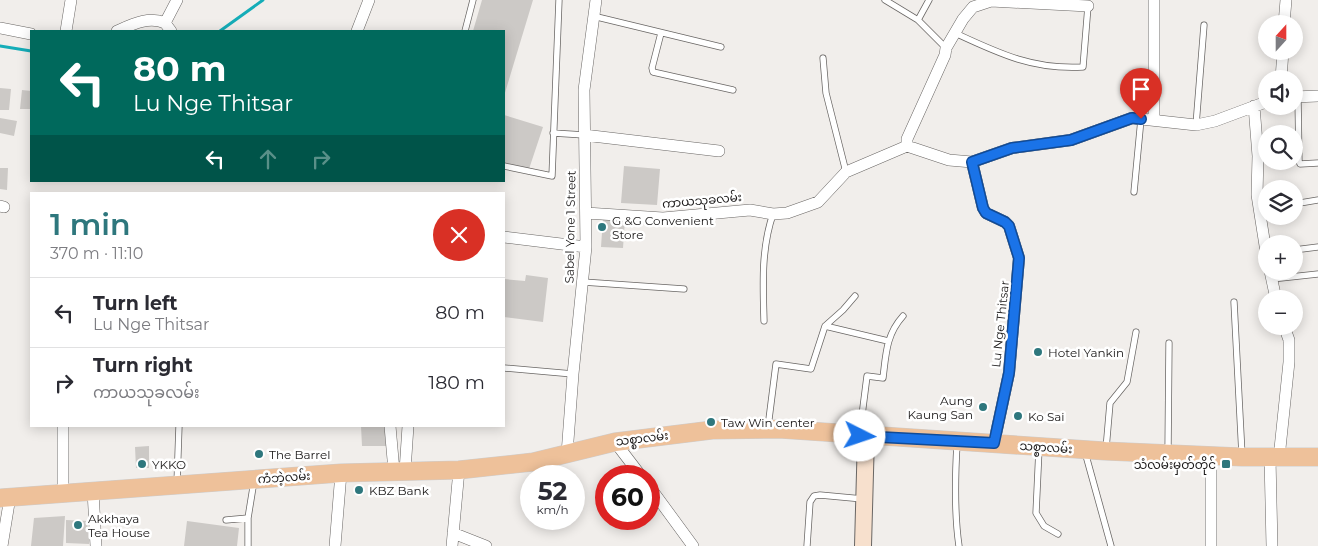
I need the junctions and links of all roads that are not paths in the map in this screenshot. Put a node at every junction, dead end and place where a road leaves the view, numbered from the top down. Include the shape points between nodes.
1 (71, 0) edge
2 (177, 0) edge
3 (370, 0) edge
4 (473, 0) edge
5 (559, 0) edge
6 (596, 0) edge
7 (885, 0) edge
8 (929, 0) edge
9 (1154, 0) edge
10 (1286, 0) edge
11 (1073, 3) edge
12 (1088, 6) joint
13 (1285, 15) edge
14 (593, 16) junction
15 (918, 20) junction
16 (1204, 26) dead end
17 (168, 27) edge
18 (0, 28) edge
19 (66, 30) edge
20 (119, 30) edge
21 (358, 30) edge
22 (465, 30) edge
23 (662, 33) junction
24 (955, 33) junction
25 (30, 34) edge
26 (721, 48) dead end
27 (946, 48) junction
28 (824, 58) dead end
29 (734, 90) dead end
30 (1318, 96) edge
31 (1303, 97) edge
32 (1258, 105) edge
33 (1254, 106) junction
34 (1297, 115) edge
35 (1141, 119) junction
36 (1154, 120) junction
37 (1196, 125) junction
38 (553, 132) junction
39 (584, 135) junction
40 (907, 146) junction
41 (720, 151) dead end
42 (972, 162) junction
43 (1318, 163) edge
44 (505, 166) edge
45 (846, 172) junction
46 (1134, 192) dead end
47 (1258, 199) edge
48 (1318, 200) edge
49 (1303, 202) edge
50 (586, 213) junction
51 (773, 214) junction
52 (505, 237) edge
53 (586, 247) junction
54 (1318, 248) edge
55 (1303, 249) edge
56 (1303, 274) edge
57 (1318, 274) edge
58 (583, 282) junction
59 (684, 289) dead end
60 (854, 296) dead end
61 (1234, 302) dead end
62 (903, 316) dead end
63 (764, 321) dead end
64 (825, 326) junction
65 (1136, 332) dead end
66 (1287, 335) edge
67 (888, 342) junction
68 (1169, 344) dead end
69 (505, 368) edge
70 (573, 374) junction
71 (63, 427) edge
72 (179, 427) edge
73 (390, 427) edge
74 (408, 427) edge
75 (767, 430) junction
76 (863, 436) junction
77 (615, 442) junction
78 (958, 442) junction
79 (994, 443) junction
80 (1039, 447) junction
81 (1084, 450) junction
82 (1105, 451) junction
83 (567, 454) junction
84 (1168, 454) junction
85 (1211, 456) junction
86 (1242, 457) junction
87 (1318, 457) edge
88 (1275, 458) junction
89 (633, 465) edge
90 (460, 470) junction
91 (399, 471) junction
92 (341, 473) junction
93 (254, 479) junction
94 (177, 485) junction
95 (93, 491) junction
96 (63, 493) junction
97 (5, 498) edge
98 (866, 499) junction
99 (660, 501) edge
100 (248, 518) junction
101 (226, 520) dead end
102 (453, 533) junction
103 (1058, 534) dead end
104 (2, 546) edge
105 (96, 546) edge
106 (248, 546) edge
107 (334, 546) edge
108 (452, 546) edge
109 (486, 546) edge
110 (693, 546) edge
111 (807, 546) edge
112 (864, 546) edge
113 (959, 546) edge
114 (1111, 546) edge
115 (1211, 546) edge
116 (1272, 546) edge

1 - 19 street
2 - 17 street
3 - 21 street
4 - 22 lane
5 - 38 lane
6 - 14 street, Sabel Yone 1 Street
7 - 15 lane
8 - 15 lane
9 - 36 street
10 - 13 street
11 - 12 street
11 - 24 street via 991,1 973,7
12 - 24 lane via 1083,67 1035,65 1004,56
14 - 23 lane
14 - 39 street, Sabel Yone 1 Street via 584,90
15 - 27 lane
16 - 37 lane
17 - 20 street via 150,19
18 - 25 street
23 - 26 lane
23 - 29 lane via 653,72
24 - 27 street
27 - 40 street via 907,138
28 - 45 lane via 826,93
30 - 31 street
32 - 33 street
33 - 37 street
33 - 47 street
34 - 43 lane via 1300,164
35 - 36 street
35 - 42 street via 1132,118 1071,140 1012,148
35 - 46 lane
36 - 37 street
38 - 39 lane
38 - 44 lane via 552,176
39 - 41 street
39 - 50 street, Sabel Yone 1 Street
40 - 42 street via 950,160
40 - 45 street, ကာယသုခလမ်း
42 - 79 street, Lu Nge Thitsar via 983,208 1009,226 1019,258 1009,373
45 - 51 street, ကာယသုခလမ်း via 818,202 787,213
48 - 49 lane
50 - 51 street, ကာယသုခလမ်း via 663,218 750,210
50 - 53 street, Sabel Yone 1 Street
51 - 63 lane via 767,230 762,271
52 - 53 street
53 - 58 street, Sabel Yone 1 Street
54 - 55 lane
56 - 57 lane
58 - 59 lane
58 - 70 street, Sabel Yone 1 Street
60 - 64 lane
61 - 86 lane
62 - 67 lane
64 - 67 lane
64 - 75 lane via 811,369 776,364
65 - 82 lane via 1127,382 1110,403
66 - 88 street via 1289,362
67 - 76 lane via 883,378 867,376
68 - 84 lane
69 - 70 lane
70 - 83 street, Sabel Yone 1 Street
71 - 96 street
72 - 94 lane
73 - 91 street
74 - 91 street
75 - 76 main road, သစ္စာလမ်း
75 - 77 main road, သစ္စာလမ်း via 712,430
76 - 78 main road, သစ္စာလမ်း
76 - 98 main road
77 - 83 main road, သစ္စာလမ်း
77 - 89 street
78 - 79 main road, သစ္စာလမ်း
78 - 113 lane via 954,483
79 - 80 main road, သစ္စာလမ်း
80 - 81 main road, သစ္စာလမ်း
80 - 103 lane via 1036,513 1044,526
81 - 82 main road, သစ္စာလမ်း
81 - 114 lane
82 - 84 main road, သစ္စာလမ်း
83 - 90 main road, ကံဘဲ့လမ်း via 534,462
84 - 85 main road, သစ္စာလမ်း
85 - 86 main road, သစ္စာလမ်း
85 - 115 street
86 - 88 main road, သစ္စာလမ်း
87 - 88 main road, သစ္စာလမ်း
88 - 116 street
90 - 91 main road, ကံဘဲ့လမ်း
90 - 102 street
91 - 92 main road, ကံဘဲ့လမ်း
92 - 93 main road, ကံဘဲ့လမ်း
92 - 107 street
93 - 94 main road, ကံဘဲ့လမ်း
93 - 100 lane
94 - 95 main road, ကံဘဲ့လမ်း
95 - 96 main road, ကံဘဲ့လမ်း
95 - 105 street
96 - 97 main road, ကံဘဲ့လမ်း
97 - 104 street
98 - 111 lane via 814,496 810,502
98 - 112 main road
99 - 110 street
100 - 101 lane
100 - 106 lane
102 - 108 street
102 - 109 street

